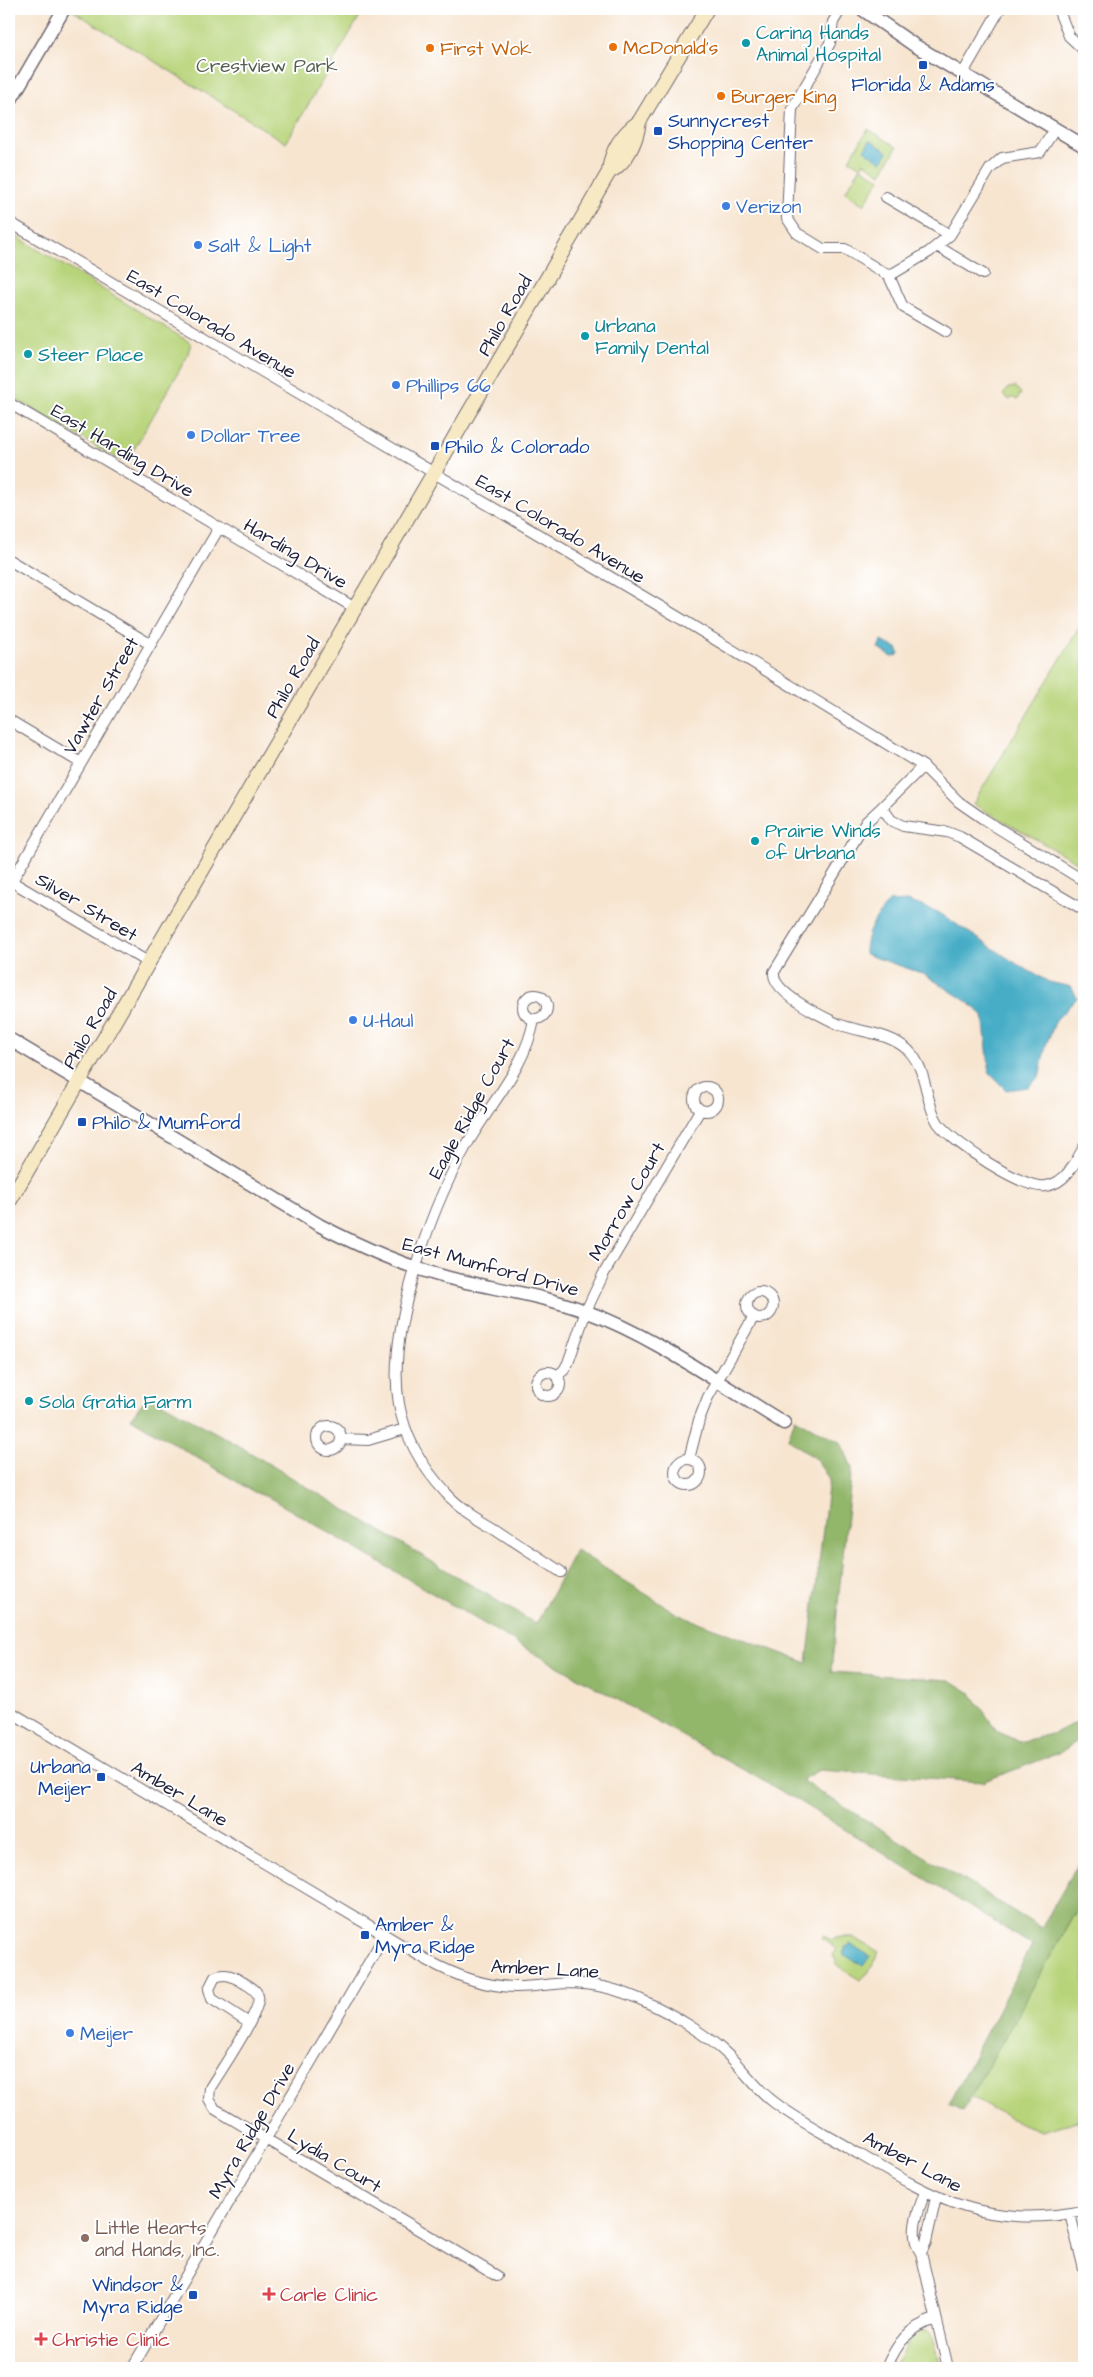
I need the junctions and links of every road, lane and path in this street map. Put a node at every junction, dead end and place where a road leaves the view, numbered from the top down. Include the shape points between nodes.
1 (64, 9) edge
2 (707, 9) edge
3 (841, 9) edge
4 (862, 9) edge
5 (1000, 9) edge
6 (1058, 9) edge
7 (1084, 50) edge
8 (963, 73) junction
9 (9, 103) edge
10 (1055, 129) junction
11 (1084, 146) edge
12 (886, 197) dead end
13 (9, 222) edge
14 (950, 235) junction
15 (937, 246) junction
16 (983, 274) dead end
17 (889, 276) junction
18 (946, 332) dead end
19 (9, 403) edge
20 (433, 474) junction
21 (219, 528) junction
22 (9, 562) edge
23 (354, 608) junction
24 (150, 644) junction
25 (9, 720) edge
26 (81, 763) junction
27 (923, 766) junction
28 (880, 808) junction
29 (10, 880) edge
30 (1084, 880) edge
31 (1084, 910) edge
32 (148, 962) junction
33 (534, 1020) dead end
34 (9, 1039) edge
35 (79, 1082) junction
36 (700, 1110) dead end
37 (1084, 1147) edge
38 (9, 1202) edge
39 (415, 1268) junction
40 (586, 1311) junction
41 (754, 1316) dead end
42 (557, 1376) dead end
43 (716, 1382) junction
44 (784, 1423) dead end
45 (405, 1429) junction
46 (341, 1439) dead end
47 (689, 1459) dead end
48 (561, 1572) dead end
49 (9, 1711) edge
50 (385, 1935) junction
51 (249, 2023) junction
52 (265, 2139) junction
53 (925, 2192) junction
54 (936, 2197) junction
55 (1084, 2211) edge
56 (1070, 2214) junction
57 (921, 2253) junction
58 (1084, 2269) edge
59 (497, 2276) dead end
60 (935, 2319) junction
61 (132, 2368) edge
62 (886, 2368) edge
63 (948, 2368) edge

1 - 9 street
2 - 20 main road, Philo Road via 640,122 626,131 610,158 609,172
3 - 17 street via 833,22 830,43 792,109 787,218 797,233 823,249 845,249
4 - 8 street via 914,45
5 - 8 street
6 - 7 street via 1068,36
8 - 10 street
10 - 11 street
10 - 14 street via 1040,152 1002,158 990,169
12 - 14 street
13 - 20 street, East Colorado Avenue
14 - 15 street
15 - 16 street
15 - 17 street
17 - 18 street via 902,307
19 - 21 street, East Harding Drive
20 - 23 main road, Philo Road
20 - 27 street, East Colorado Avenue
21 - 23 street, Harding Drive
21 - 24 street, Vawter Street
22 - 24 street
23 - 32 main road, Philo Road
24 - 26 street, Vawter Street
25 - 26 street
26 - 29 street, Vawter Street
27 - 28 street
27 - 30 street, East Colorado Avenue via 978,816
28 - 31 street via 891,820 903,826 960,837
28 - 37 street via 866,822 774,972 776,984 787,995 838,1023 893,1039 902,1045 919,1067 937,1120 956,1142 1026,1184 1052,1184 1065,1177
29 - 32 street, Silver Street
32 - 35 main road, Philo Road
33 - 39 street, Eagle Ridge Court via 521,1061 456,1166
34 - 35 street, East Mumford Drive
35 - 38 main road, Philo Road
35 - 39 street, East Mumford Drive via 319,1226 356,1245
36 - 40 street, Morrow Court via 610,1260
39 - 40 street, East Mumford Drive
39 - 45 street, Eagle Ridge Court via 403,1320 397,1369 398,1397
40 - 42 street, Morrow Court via 568,1363
40 - 43 street, East Mumford Drive via 635,1333
41 - 43 street
43 - 44 street, East Mumford Drive
43 - 47 street via 699,1420
45 - 46 street via 368,1440
45 - 48 street, Eagle Ridge Court via 419,1458 447,1494 467,1511
49 - 50 street, Amber Lane
50 - 52 street, Myra Ridge Drive
50 - 53 street, Amber Lane via 439,1967 476,1981 516,1987 580,1984 625,1993 648,2002 710,2040 757,2088 785,2110
51 - 51 street, Lydia Court via 258,2008 258,1993 232,1976 215,1976 209,1989 212,2000
51 - 52 street, Lydia Court via 210,2088 209,2099 215,2109
52 - 59 street, Lydia Court
52 - 61 street, Myra Ridge Drive
53 - 54 street, Amber Lane
53 - 57 street via 914,2239
54 - 56 street, Amber Lane via 1001,2216 1022,2218
54 - 57 street
55 - 56 street, Amber Lane
56 - 58 street
57 - 60 street
60 - 62 street via 908,2332
60 - 63 street

